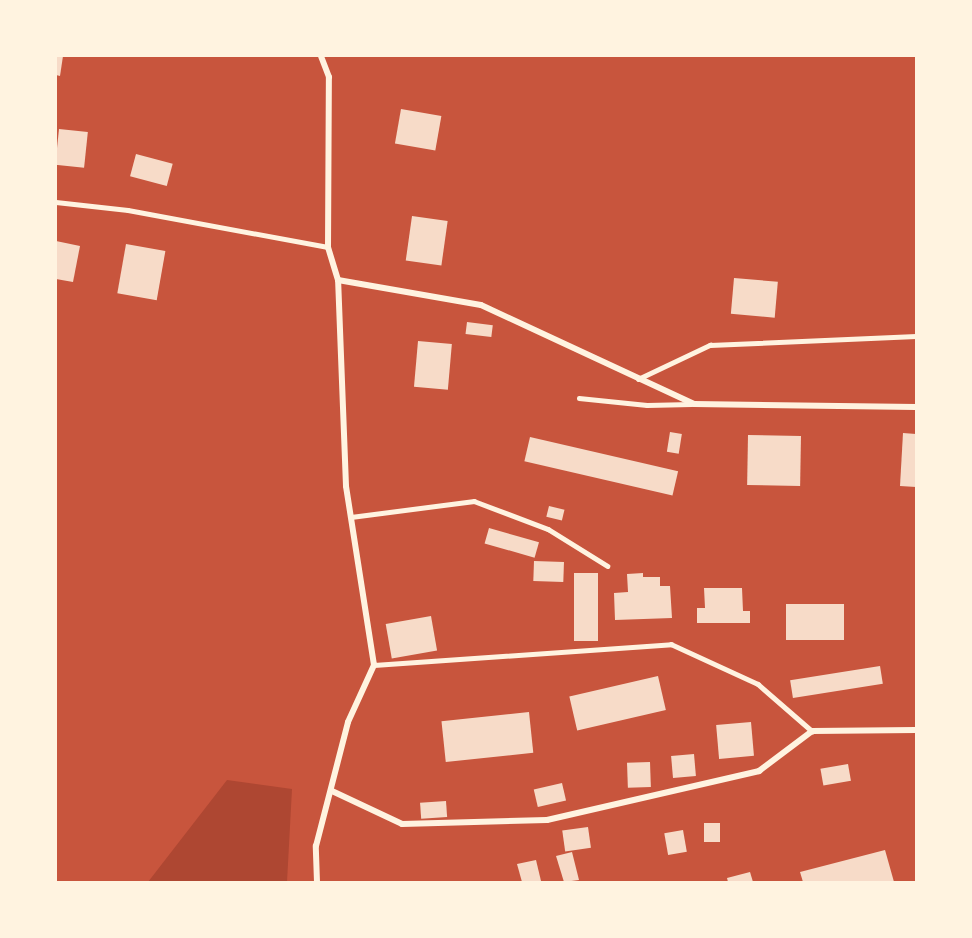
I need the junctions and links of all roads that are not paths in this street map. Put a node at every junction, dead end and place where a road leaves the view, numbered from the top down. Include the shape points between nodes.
1 (321, 56) edge
2 (56, 202) edge
3 (328, 247) junction
4 (338, 280) junction
5 (916, 336) edge
6 (638, 379) junction
7 (579, 398) dead end
8 (694, 404) junction
9 (916, 407) edge
10 (351, 516) junction
11 (608, 566) dead end
12 (374, 665) junction
13 (916, 730) edge
14 (812, 731) junction
15 (332, 791) junction
16 (317, 882) edge

1 - 3 street via 330,77
2 - 3 lane via 128,210
3 - 4 street
4 - 6 street via 481,305
4 - 10 street via 346,486
5 - 6 lane via 710,345
6 - 8 street
7 - 8 lane via 647,405
8 - 9 street
10 - 11 lane via 474,501 548,529
10 - 12 street
12 - 14 lane via 671,644 758,684
12 - 15 street via 348,722
13 - 14 street
14 - 15 street via 759,771 547,820 402,824
15 - 16 street via 316,846

